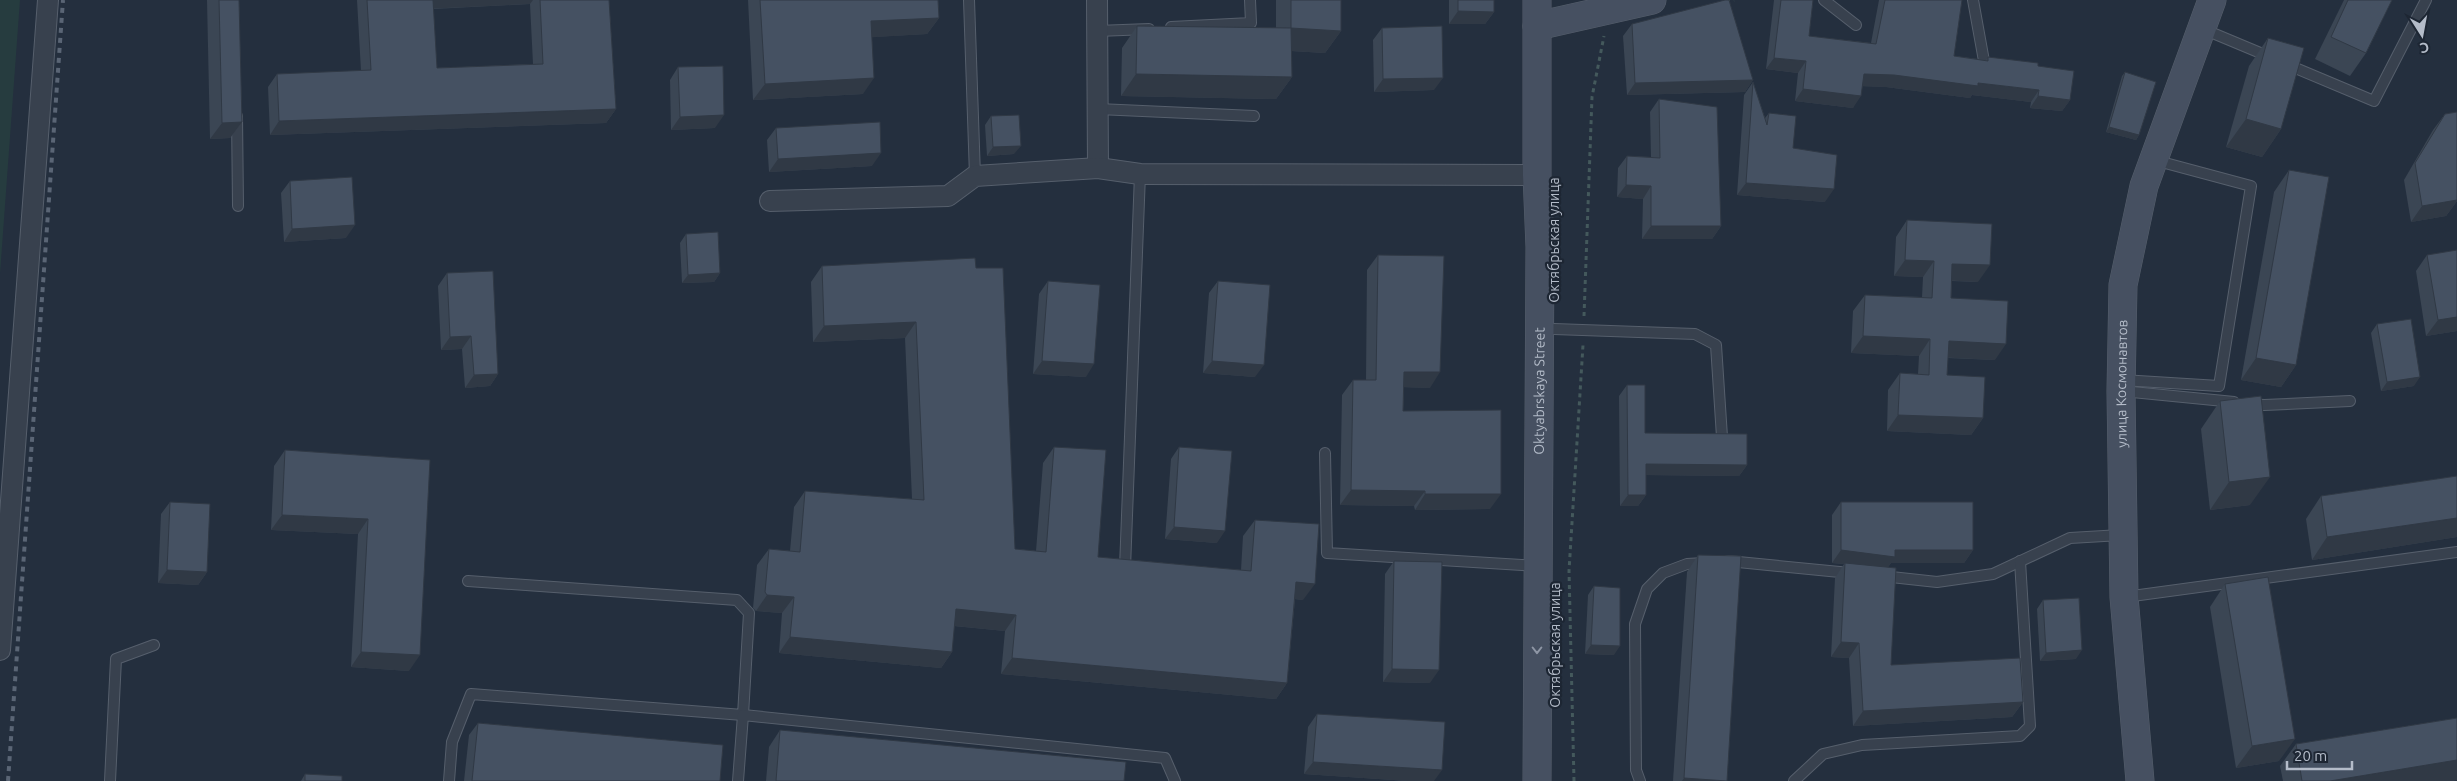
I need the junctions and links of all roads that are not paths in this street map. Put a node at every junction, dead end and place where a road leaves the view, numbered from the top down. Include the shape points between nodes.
1 (48, 0) edge
2 (969, 0) edge
3 (1097, 0) edge
4 (1250, 0) edge
5 (1652, 0) edge
6 (1824, 0) edge
7 (1973, 0) edge
8 (2212, 0) edge
9 (2426, 0) edge
10 (1545, 12) edge
11 (1856, 25) dead end
12 (2203, 28) junction
13 (1097, 31) junction
14 (1984, 61) edge
15 (237, 108) edge
16 (1098, 109) junction
17 (1254, 116) dead end
18 (2154, 160) junction
19 (1098, 168) junction
20 (1140, 174) junction
21 (975, 176) junction
22 (1537, 176) junction
23 (770, 201) dead end
24 (238, 206) dead end
25 (1554, 328) junction
26 (2121, 386) junction
27 (2350, 401) dead end
28 (1722, 437) edge
29 (1324, 454) dead end
30 (2123, 535) junction
31 (2457, 552) edge
32 (2020, 561) junction
33 (1538, 566) junction
34 (1125, 568) edge
35 (468, 581) dead end
36 (2124, 597) junction
37 (154, 645) dead end
38 (0, 650) edge
39 (743, 715) junction
40 (110, 781) edge
41 (449, 781) edge
42 (738, 781) edge
43 (1175, 781) edge
44 (1537, 781) edge
45 (1555, 781) edge
46 (1640, 781) edge
47 (1794, 781) edge
48 (2140, 781) edge

1 - 38 street
2 - 21 lane
3 - 13 street
4 - 13 lane via 1251,23
5 - 10 main road
6 - 11 lane
7 - 14 lane
8 - 12 main road, улица Космонавтов
9 - 12 lane via 2374,101
10 - 22 main road, Oktyabrskaya Street
10 - 25 main road, Октябрьская улица
12 - 18 main road, улица Космонавтов
13 - 16 street
15 - 24 lane
16 - 17 lane
16 - 19 street
18 - 26 main road, улица Космонавтов via 2144,186 2123,285
18 - 26 lane via 2251,186 2219,386
19 - 20 street
19 - 21 street
20 - 22 street
20 - 34 lane
21 - 23 street via 948,196
22 - 33 main road, Oktyabrskaya Street via 1540,247
25 - 28 lane via 1695,334 1716,344
25 - 45 main road, Октябрьская улица
26 - 27 lane via 2264,405
26 - 30 main road, улица Космонавтов
29 - 33 lane via 1327,553
30 - 32 lane via 2070,538
30 - 36 main road, улица Космонавтов
31 - 36 lane via 2267,583
32 - 46 lane via 1992,574 1937,582 1734,560 1687,564 1663,573 1647,589 1635,624 1636,770
32 - 47 lane via 2030,726 2020,736 1862,745 1824,754
33 -> 44 main road, Oktyabrskaya Street
35 - 39 lane via 738,600 749,613
36 - 48 main road, улица Космонавтов
37 - 40 lane via 116,659
39 - 41 lane via 471,694 452,742
39 - 42 lane
39 - 43 lane via 1165,758

